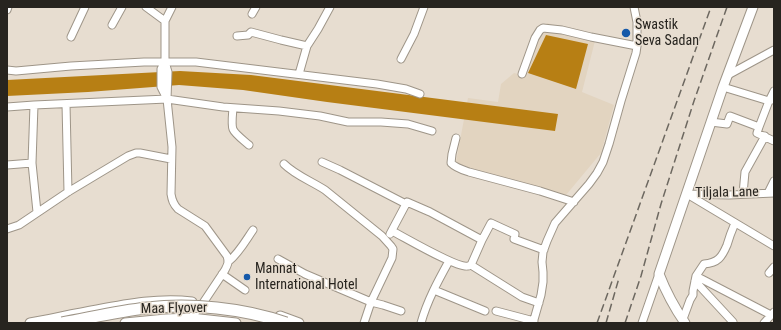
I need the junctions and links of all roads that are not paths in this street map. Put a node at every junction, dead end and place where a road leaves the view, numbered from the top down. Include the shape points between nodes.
1 (8, 7) edge
2 (85, 7) edge
3 (122, 7) edge
4 (146, 7) edge
5 (172, 7) edge
6 (256, 7) edge
7 (330, 7) edge
8 (424, 7) edge
9 (634, 7) edge
10 (753, 7) edge
11 (7, 10) edge
12 (252, 14) dead end
13 (165, 21) junction
14 (112, 25) dead end
15 (237, 36) dead end
16 (71, 37) dead end
17 (307, 46) junction
18 (637, 46) junction
19 (774, 50) edge
20 (401, 59) dead end
21 (165, 62) junction
22 (7, 70) edge
23 (299, 74) junction
24 (522, 74) dead end
25 (728, 75) junction
26 (165, 86) junction
27 (723, 87) junction
28 (774, 92) edge
29 (420, 94) dead end
30 (168, 99) junction
31 (771, 101) edge
32 (66, 104) junction
33 (34, 105) junction
34 (7, 107) edge
35 (232, 108) junction
36 (711, 122) junction
37 (759, 127) junction
38 (432, 131) dead end
39 (765, 136) junction
40 (456, 138) dead end
41 (774, 141) edge
42 (249, 145) dead end
43 (171, 159) junction
44 (322, 162) dead end
45 (32, 163) junction
46 (284, 164) dead end
47 (7, 165) edge
48 (774, 181) edge
49 (68, 192) junction
50 (771, 193) edge
51 (687, 194) junction
52 (743, 194) junction
53 (574, 202) junction
54 (406, 204) junction
55 (37, 212) junction
56 (735, 223) junction
57 (7, 228) edge
58 (253, 230) dead end
59 (392, 231) junction
60 (387, 240) junction
61 (482, 240) junction
62 (774, 246) edge
63 (544, 250) junction
64 (278, 259) dead end
65 (229, 261) junction
66 (449, 261) junction
67 (471, 265) junction
68 (774, 266) edge
69 (770, 273) dead end
70 (222, 274) junction
71 (658, 274) junction
72 (696, 278) junction
73 (245, 290) dead end
74 (434, 290) junction
75 (371, 302) junction
76 (203, 303) junction
77 (539, 303) junction
78 (401, 311) dead end
79 (485, 311) dead end
80 (496, 311) dead end
81 (773, 313) edge
82 (189, 320) edge
83 (684, 321) edge
84 (533, 322) edge
85 (643, 322) edge
86 (732, 322) dead end
87 (30, 323) edge
88 (62, 323) edge
89 (99, 323) edge
90 (125, 323) edge
91 (236, 323) edge
92 (260, 323) edge
93 (286, 323) edge
94 (299, 323) edge
95 (364, 323) edge
96 (420, 323) edge
97 (764, 323) edge

1 - 11 street
2 - 16 street
3 - 14 street
4 - 13 street
5 - 13 street
6 - 12 street
7 - 17 street
8 - 20 street
9 - 18 street
10 - 25 main road
13 - 21 street
15 - 17 street via 248,35 251,32
17 - 23 street
18 - 24 street via 543,28 535,38
18 - 53 street via 603,162
19 - 25 street
21 - 22 street
21 - 23 street via 196,62
21 - 26 street via 168,72
21 - 26 street via 161,69
23 - 29 street via 377,84
25 - 27 main road
26 - 30 street
27 - 31 street
27 - 36 main road
28 - 31 street
30 - 32 street
30 - 35 street
30 - 43 street
31 - 37 street
32 - 33 street
32 - 49 street
33 - 34 street
33 - 45 street
35 - 38 street via 314,115 348,122 408,124
35 - 42 street via 231,126 234,133
36 - 37 street via 727,124 730,116
36 - 51 main road
37 - 39 street via 757,133
39 - 41 street
39 - 52 street via 745,172
40 - 53 street via 451,162 460,169
43 - 49 street via 136,153
43 - 65 street via 171,194 174,205 205,226
44 - 54 street
45 - 47 street
45 - 55 street
46 - 60 street via 316,184
48 - 50 street, Tiljala Lane
49 - 55 street
50 - 52 street, Tiljala Lane
51 - 52 street, Tiljala Lane
51 - 56 street
51 - 71 main road
53 - 63 street via 555,223
54 - 59 street
54 - 61 street via 407,202 430,212
55 - 57 street via 19,225
56 - 62 street
56 - 72 street via 723,255 712,263 704,264
58 - 65 street
59 - 60 street
59 - 66 street
60 - 75 street via 393,249 392,258
61 - 63 street via 490,223 515,234 514,239
61 - 67 street
63 - 77 street via 543,282
64 - 75 street via 305,274
65 - 70 street
66 - 67 street via 465,266
66 - 74 street
67 - 77 street via 522,297
68 - 69 street
70 - 73 street
70 - 76 street
71 - 83 main road
71 - 85 street
72 - 81 street
72 - 83 street
72 - 86 street
74 - 79 street
74 - 96 street
75 - 78 street
75 - 95 street
76 - 82 street
76 - 87 main road via 180,300 137,303
76 - 94 main road via 253,310
77 - 84 street
80 - 84 street
81 - 97 street
82 - 90 main road via 166,319
82 - 91 main road via 209,319
88 - 93 highway, Maa Flyover, bridge via 144,308 172,307 204,307 252,314
89 - 92 highway, Maa Flyover via 155,314 192,314

